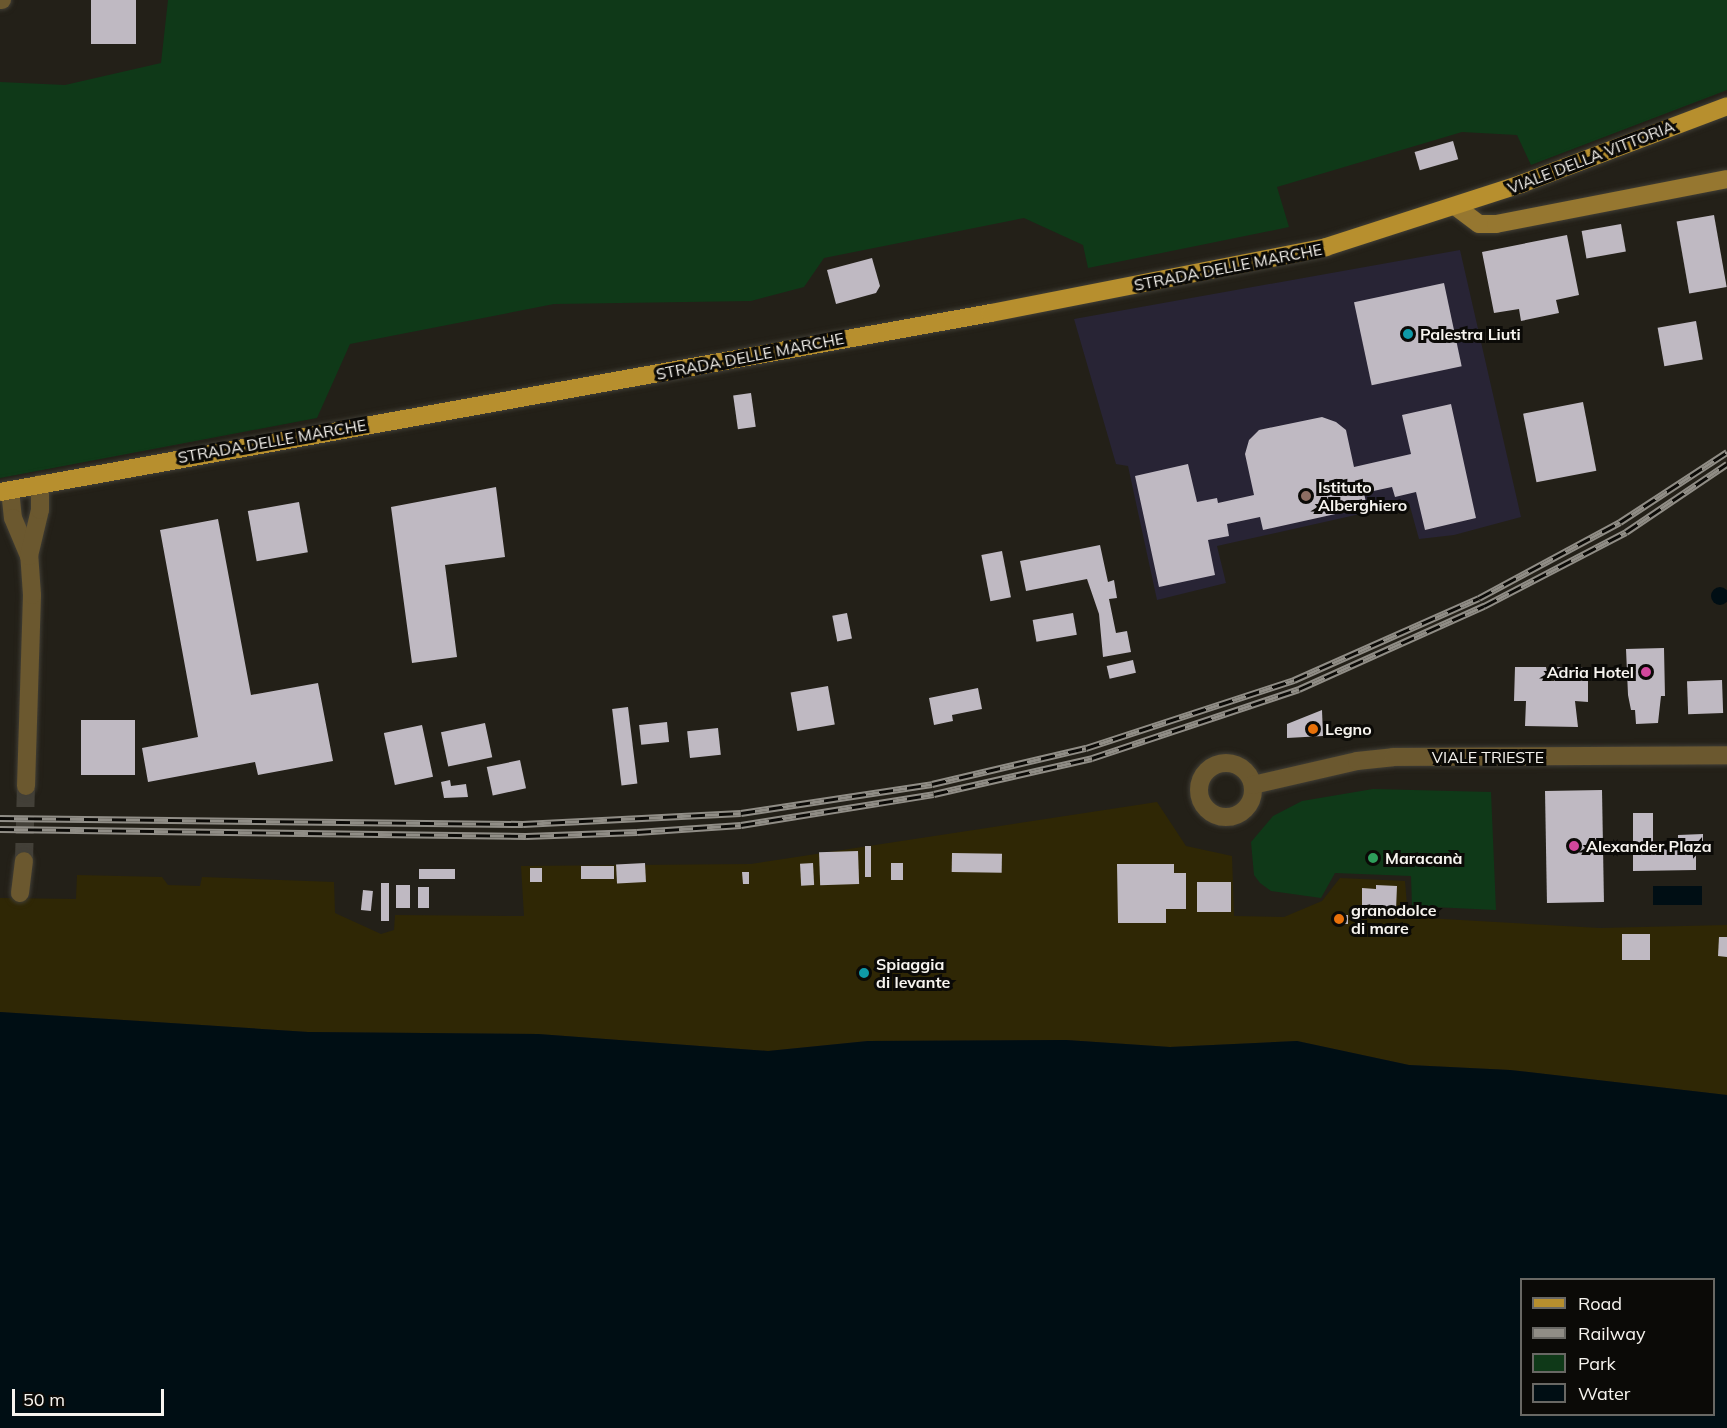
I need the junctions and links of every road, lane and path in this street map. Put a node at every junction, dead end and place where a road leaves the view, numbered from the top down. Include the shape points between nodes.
1 (1727, 106) edge
2 (1727, 179) edge
3 (1455, 206) junction
4 (39, 484) junction
5 (5, 491) edge
6 (29, 556) junction
7 (1727, 755) edge
8 (1253, 785) dead end
9 (26, 786) tunnel mouth
10 (24, 861) tunnel mouth
11 (20, 893) dead end

1 - 3 main road, VIALE DELLA VITTORIA
2 - 3 street via 1496,224 1479,224
3 - 4 main road, STRADA DELLE MARCHE via 1367,236 1260,262
4 - 5 main road, STRADA DELLE MARCHE
4 - 6 street, STRADA DELLE MARCHE via 40,510
5 - 6 street, STRADA DELLE MARCHE
6 - 9 street, STRADA DELLE MARCHE
7 - 8 street, VIALE TRIESTE via 1392,757
10 - 11 street

